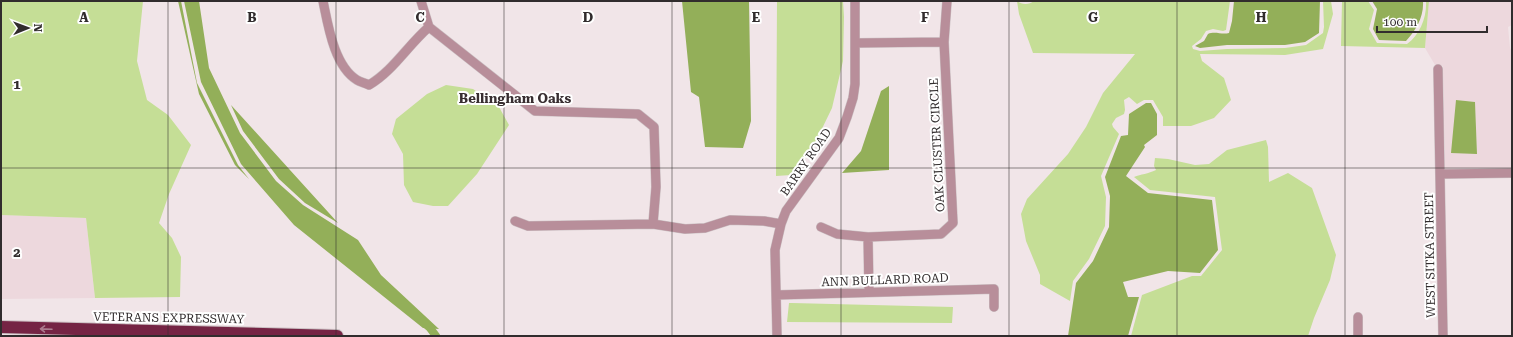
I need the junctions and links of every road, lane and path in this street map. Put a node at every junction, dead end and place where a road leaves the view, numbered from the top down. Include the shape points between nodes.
1 (323, 1) edge
2 (421, 1) edge
3 (855, 1) edge
4 (947, 1) edge
5 (429, 27) junction
6 (944, 42) junction
7 (855, 43) junction
8 (1438, 69) dead end
9 (1512, 173) edge
10 (1441, 174) junction
11 (515, 221) dead end
12 (653, 224) junction
13 (781, 224) junction
14 (821, 227) dead end
15 (868, 237) junction
16 (869, 292) junction
17 (776, 295) junction
18 (994, 307) dead end
19 (1358, 317) dead end
20 (1, 327) edge
21 (336, 336) edge
22 (777, 336) edge
23 (1358, 336) edge
24 (1443, 336) edge

1 - 5 street via 332,40 339,57 349,74 357,81 368,85 380,79
2 - 5 street
3 - 7 street, BARRY ROAD
4 - 6 street, OAK CLUSTER CIRCLE
5 - 12 street via 535,111 638,114 654,126 656,188
6 - 7 street
6 - 15 street, OAK CLUSTER CIRCLE via 953,223 941,234
7 - 13 street, BARRY ROAD via 854,91 839,138 786,211
8 - 10 street, WEST SITKA STREET
9 - 10 street
10 - 24 street, WEST SITKA STREET
11 - 12 street via 528,226
12 - 13 street via 684,229 706,228 730,220
13 - 17 street, BARRY ROAD via 775,250
14 - 15 street, OAK CLUSTER CIRCLE via 837,234
15 - 16 street
16 - 17 street, ANN BULLARD ROAD
16 - 18 street, ANN BULLARD ROAD via 994,289
17 - 22 street, BARRY ROAD
19 - 23 street
21 -> 20 highway, VETERANS EXPRESSWAY

